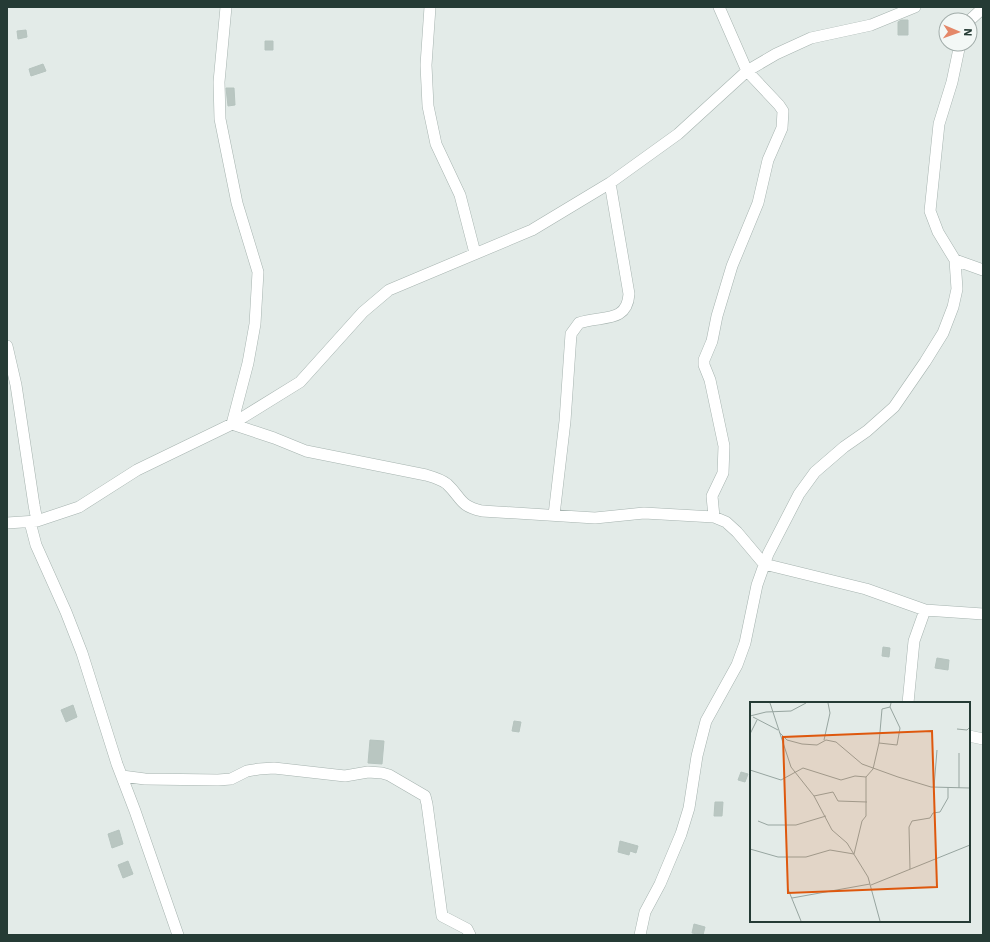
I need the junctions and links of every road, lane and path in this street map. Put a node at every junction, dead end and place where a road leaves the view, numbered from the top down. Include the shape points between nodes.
1 (226, 7) edge
2 (430, 7) edge
3 (719, 7) edge
4 (915, 7) edge
5 (958, 52) edge
6 (747, 71) junction
7 (610, 184) junction
8 (476, 254) junction
9 (955, 260) junction
10 (983, 270) edge
11 (7, 346) edge
12 (232, 424) junction
13 (554, 516) junction
14 (714, 517) junction
15 (34, 521) junction
16 (7, 523) edge
17 (764, 564) junction
18 (925, 610) junction
19 (983, 614) edge
20 (908, 702) edge
21 (970, 736) edge
22 (983, 739) edge
23 (122, 776) junction
24 (178, 935) edge
25 (470, 935) edge
26 (640, 935) edge

1 - 12 street via 219,82 220,119 237,203 258,272 255,324
2 - 8 street via 426,65 428,106 436,144 460,196
3 - 6 street
4 - 6 street via 871,25 811,38
5 - 9 street via 939,124 930,211 938,232
6 - 7 street via 678,134
6 - 14 street via 780,105 783,117 782,128 768,160 758,202 732,266 712,341 704,360 724,446 723,473 712,496
7 - 8 street via 532,230
7 - 13 street via 629,294 628,304 625,311 617,315 579,323 571,334 565,421
8 - 12 street via 389,290 363,312 300,382
9 - 10 street
9 - 17 street via 957,289 953,307 943,333 925,362 894,407 815,472 799,494
11 - 15 street via 16,384
12 - 13 street via 306,451 439,479 447,484 463,504 471,508
12 - 15 street via 137,470 79,506
13 - 14 street via 595,518 644,513
14 - 17 street via 726,522 737,532
15 - 16 street
15 - 23 street via 36,545 82,653
17 - 18 street via 866,589
17 - 26 street via 738,665 706,721 682,834 645,912
18 - 19 street
18 - 20 street via 914,641
21 - 22 street
23 - 24 street
23 - 25 street via 145,779 218,780 231,779 247,771 274,768 345,776 368,772 389,775 424,796 442,916 467,929

